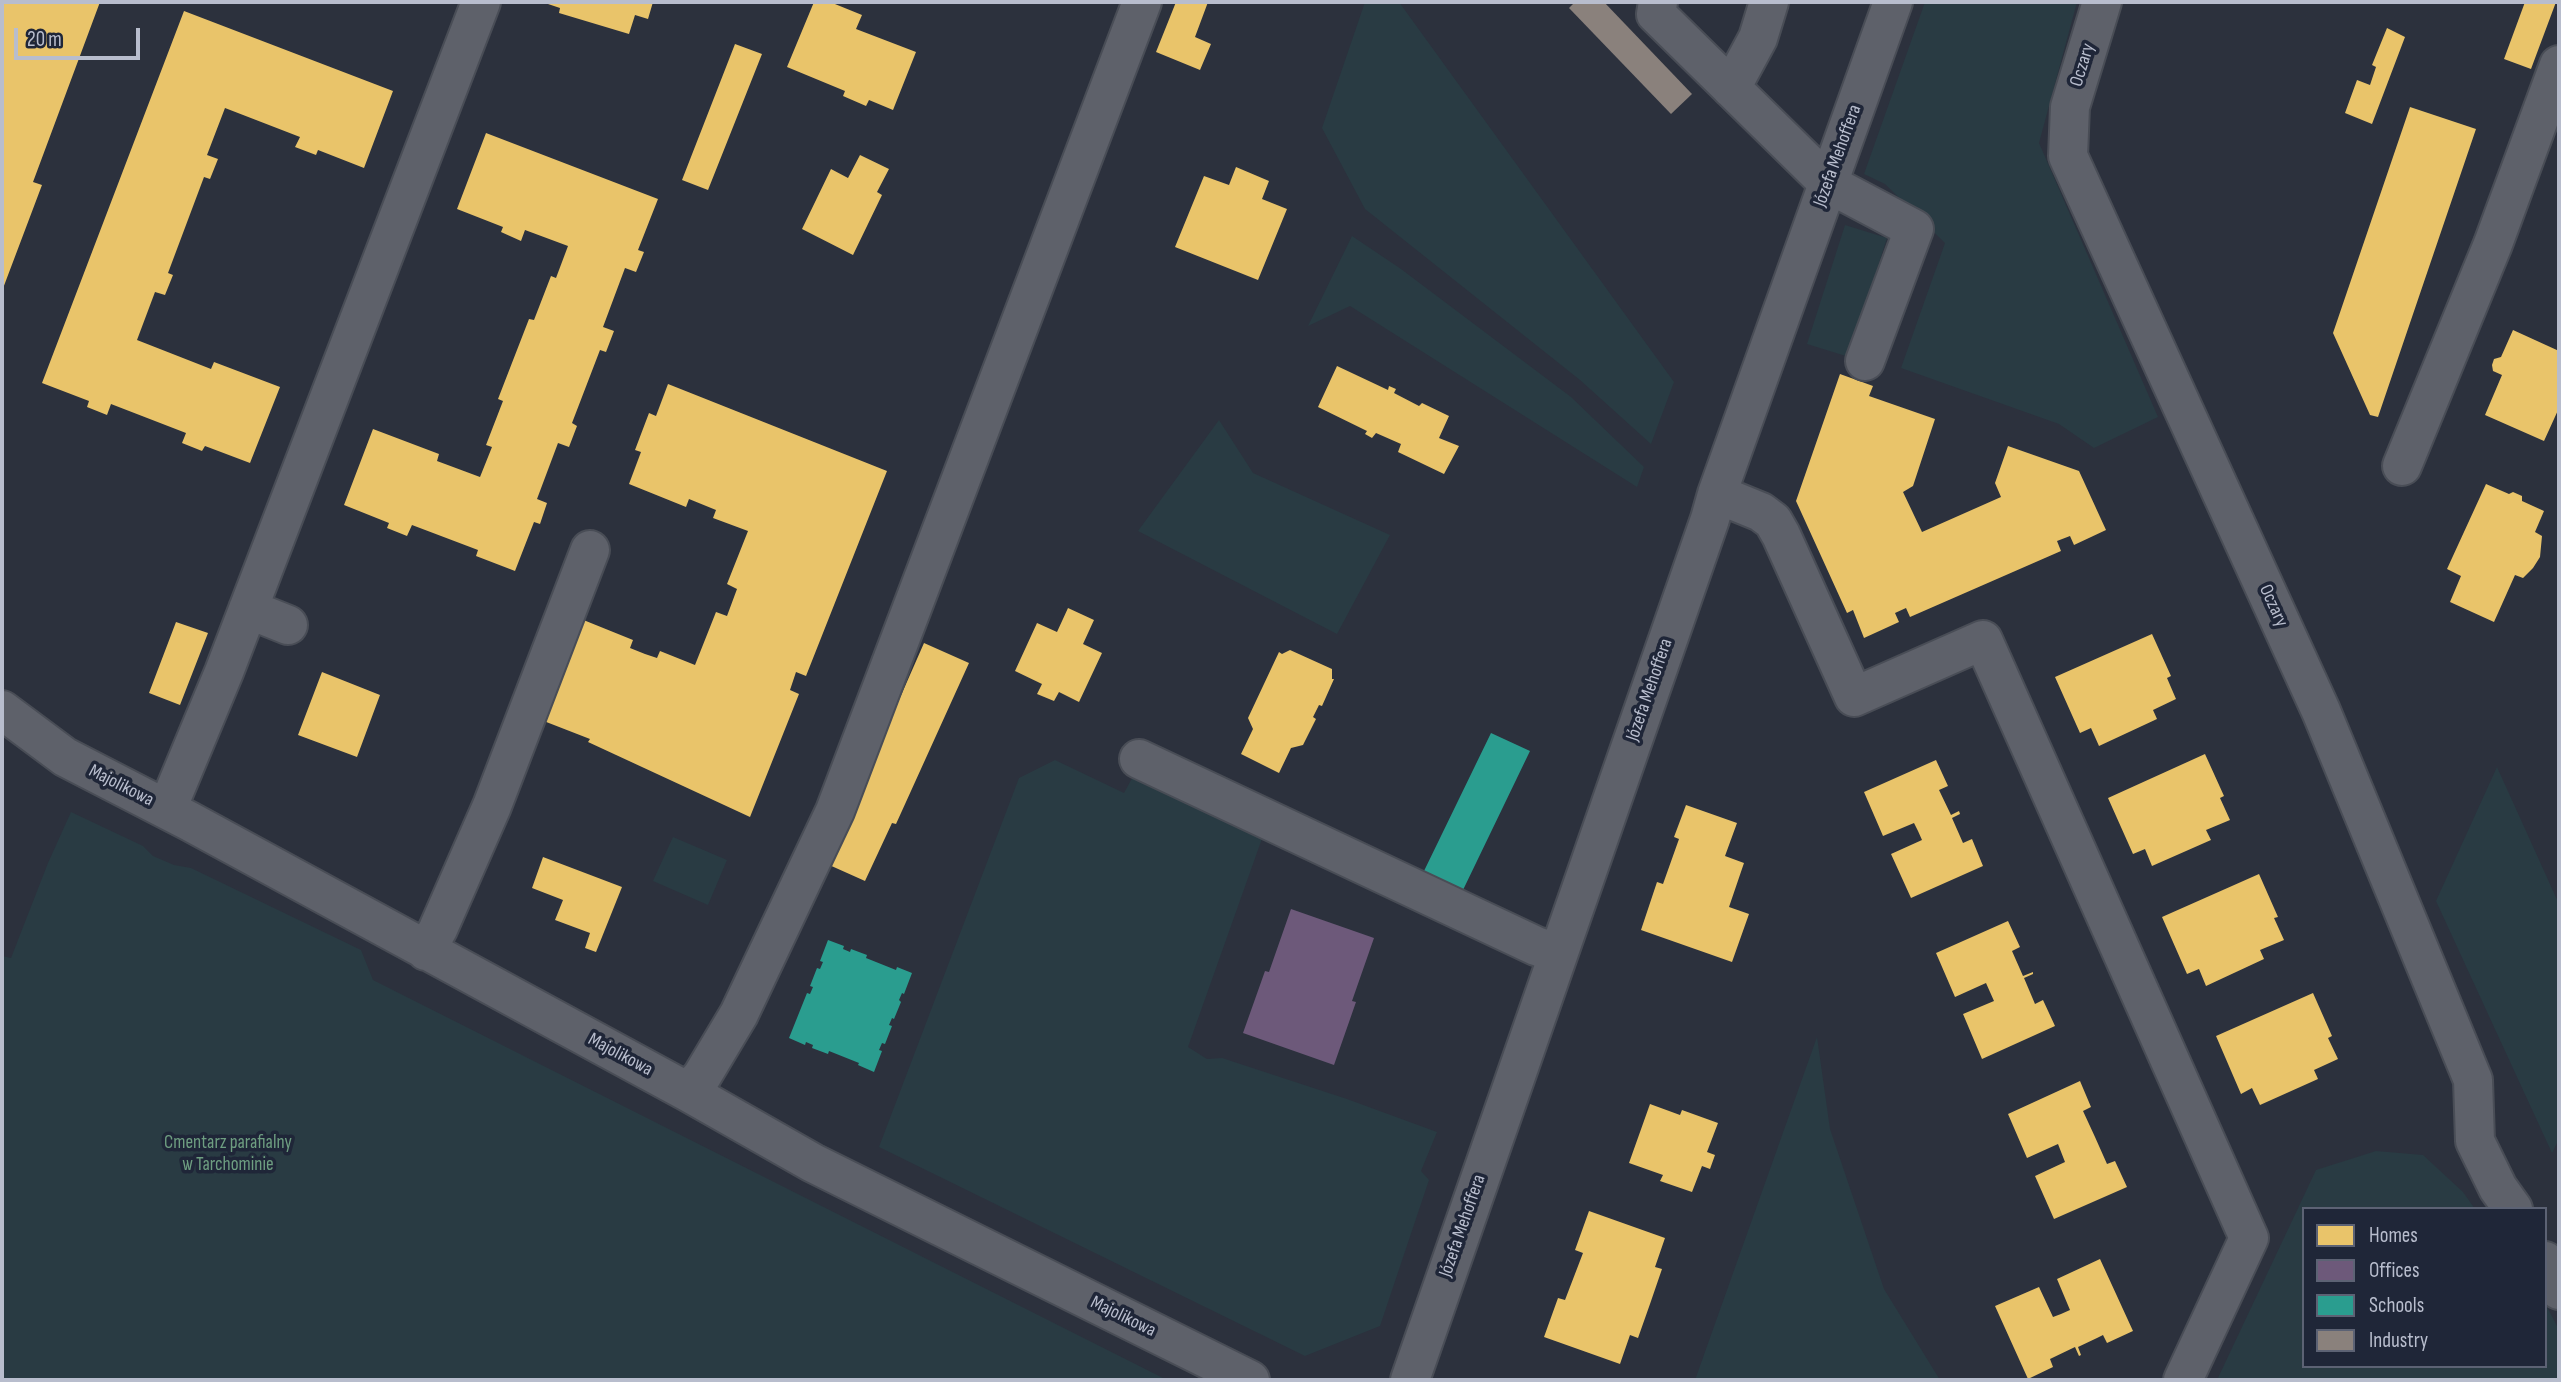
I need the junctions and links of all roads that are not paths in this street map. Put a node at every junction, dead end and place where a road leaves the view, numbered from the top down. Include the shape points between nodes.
1 (481, 2) edge
2 (1142, 2) edge
3 (1658, 2) edge
4 (1769, 2) edge
5 (1893, 2) edge
6 (2102, 2) edge
7 (2559, 65) edge
8 (1731, 88) junction
9 (1829, 184) junction
10 (1865, 361) dead end
11 (2402, 466) dead end
12 (1717, 494) junction
13 (590, 550) dead end
14 (248, 609) junction
15 (288, 625) dead end
16 (2, 710) edge
17 (1139, 759) dead end
18 (167, 809) junction
19 (426, 951) junction
20 (1557, 953) junction
21 (688, 1092) junction
22 (2512, 1207) edge
23 (2547, 1265) edge
24 (2559, 1290) edge
25 (1250, 1380) edge
26 (1410, 1380) edge
27 (2183, 1380) edge

1 - 14 street
2 - 21 street via 835,811 739,1013
3 - 8 street via 1656,14
4 - 8 street via 1758,38
5 - 9 street, Józefa Mehoffera
6 - 22 street, Oczary via 2070,107 2068,156 2321,711 2473,1080 2475,1142
7 - 11 street via 2493,244
8 - 9 street
9 - 10 street via 1914,229
9 - 12 street, Józefa Mehoffera
12 - 20 street, Józefa Mehoffera
12 - 27 street via 1773,522 1854,697 1983,640 2249,1238
13 - 19 street via 492,806
14 - 15 street
14 - 18 street
16 - 18 street, Majolikowa via 65,757
17 - 20 street
18 - 19 street, Majolikowa
19 - 21 street, Majolikowa
20 - 26 street, Józefa Mehoffera
21 - 25 street, Majolikowa via 813,1163
23 - 24 street

